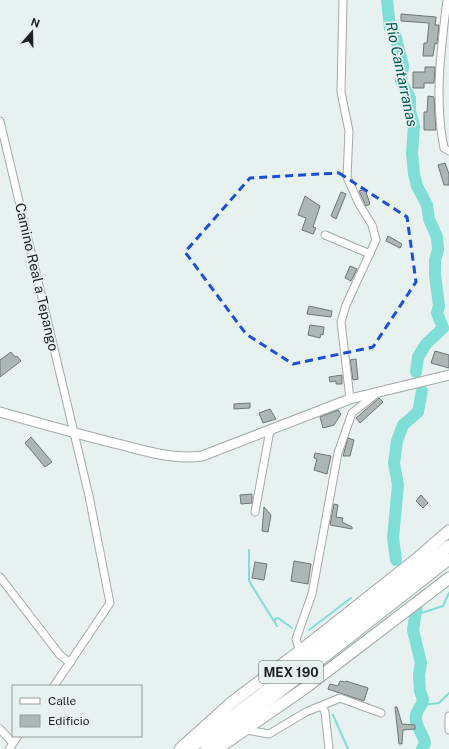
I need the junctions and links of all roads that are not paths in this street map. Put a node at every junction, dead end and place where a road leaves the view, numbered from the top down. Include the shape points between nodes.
1 (343, 0) edge
2 (447, 0) edge
3 (0, 122) edge
4 (449, 151) edge
5 (325, 235) dead end
6 (370, 254) junction
7 (449, 375) edge
8 (381, 391) junction
9 (350, 399) junction
10 (0, 412) edge
11 (270, 430) junction
12 (74, 433) junction
13 (255, 512) dead end
14 (449, 531) edge
15 (449, 546) edge
16 (449, 559) edge
17 (0, 577) edge
18 (449, 578) edge
19 (393, 596) junction
20 (300, 651) junction
21 (70, 663) junction
22 (55, 685) edge
23 (322, 706) junction
24 (381, 713) dead end
25 (449, 716) edge
26 (0, 729) edge
27 (246, 730) junction
28 (449, 730) edge
29 (17, 737) edge
30 (11, 746) edge
31 (180, 749) edge
32 (189, 749) edge
33 (206, 749) edge
34 (217, 749) edge
35 (329, 749) edge

1 - 6 street via 341,92 349,131 348,178 359,204 372,225 376,240
2 - 4 street via 440,59 439,121 444,148
3 - 12 street, Camino Real a Tepango
5 - 6 street
6 - 9 street via 346,305 341,322
7 - 8 street
8 - 9 street
8 - 20 street via 352,413 338,452 312,594 296,639
9 - 11 street
10 - 12 street
11 - 12 street via 202,456 186,458 162,455
11 - 13 street
12 - 21 street, Camino Real a Tepango via 110,604
14 - 20 highway
15 - 19 highway, MEX 190
16 - 19 highway, MEX 190
17 - 21 street via 60,656
18 - 27 highway
19 - 32 highway, MEX 190
19 - 33 highway, MEX 190
20 - 31 highway via 231,703
21 - 22 street, Camino Real a Tepango
23 - 24 street via 340,698
23 - 27 street via 306,712 269,734
23 - 35 street
25 - 28 street
26 - 30 street
27 - 34 highway
29 - 30 street

